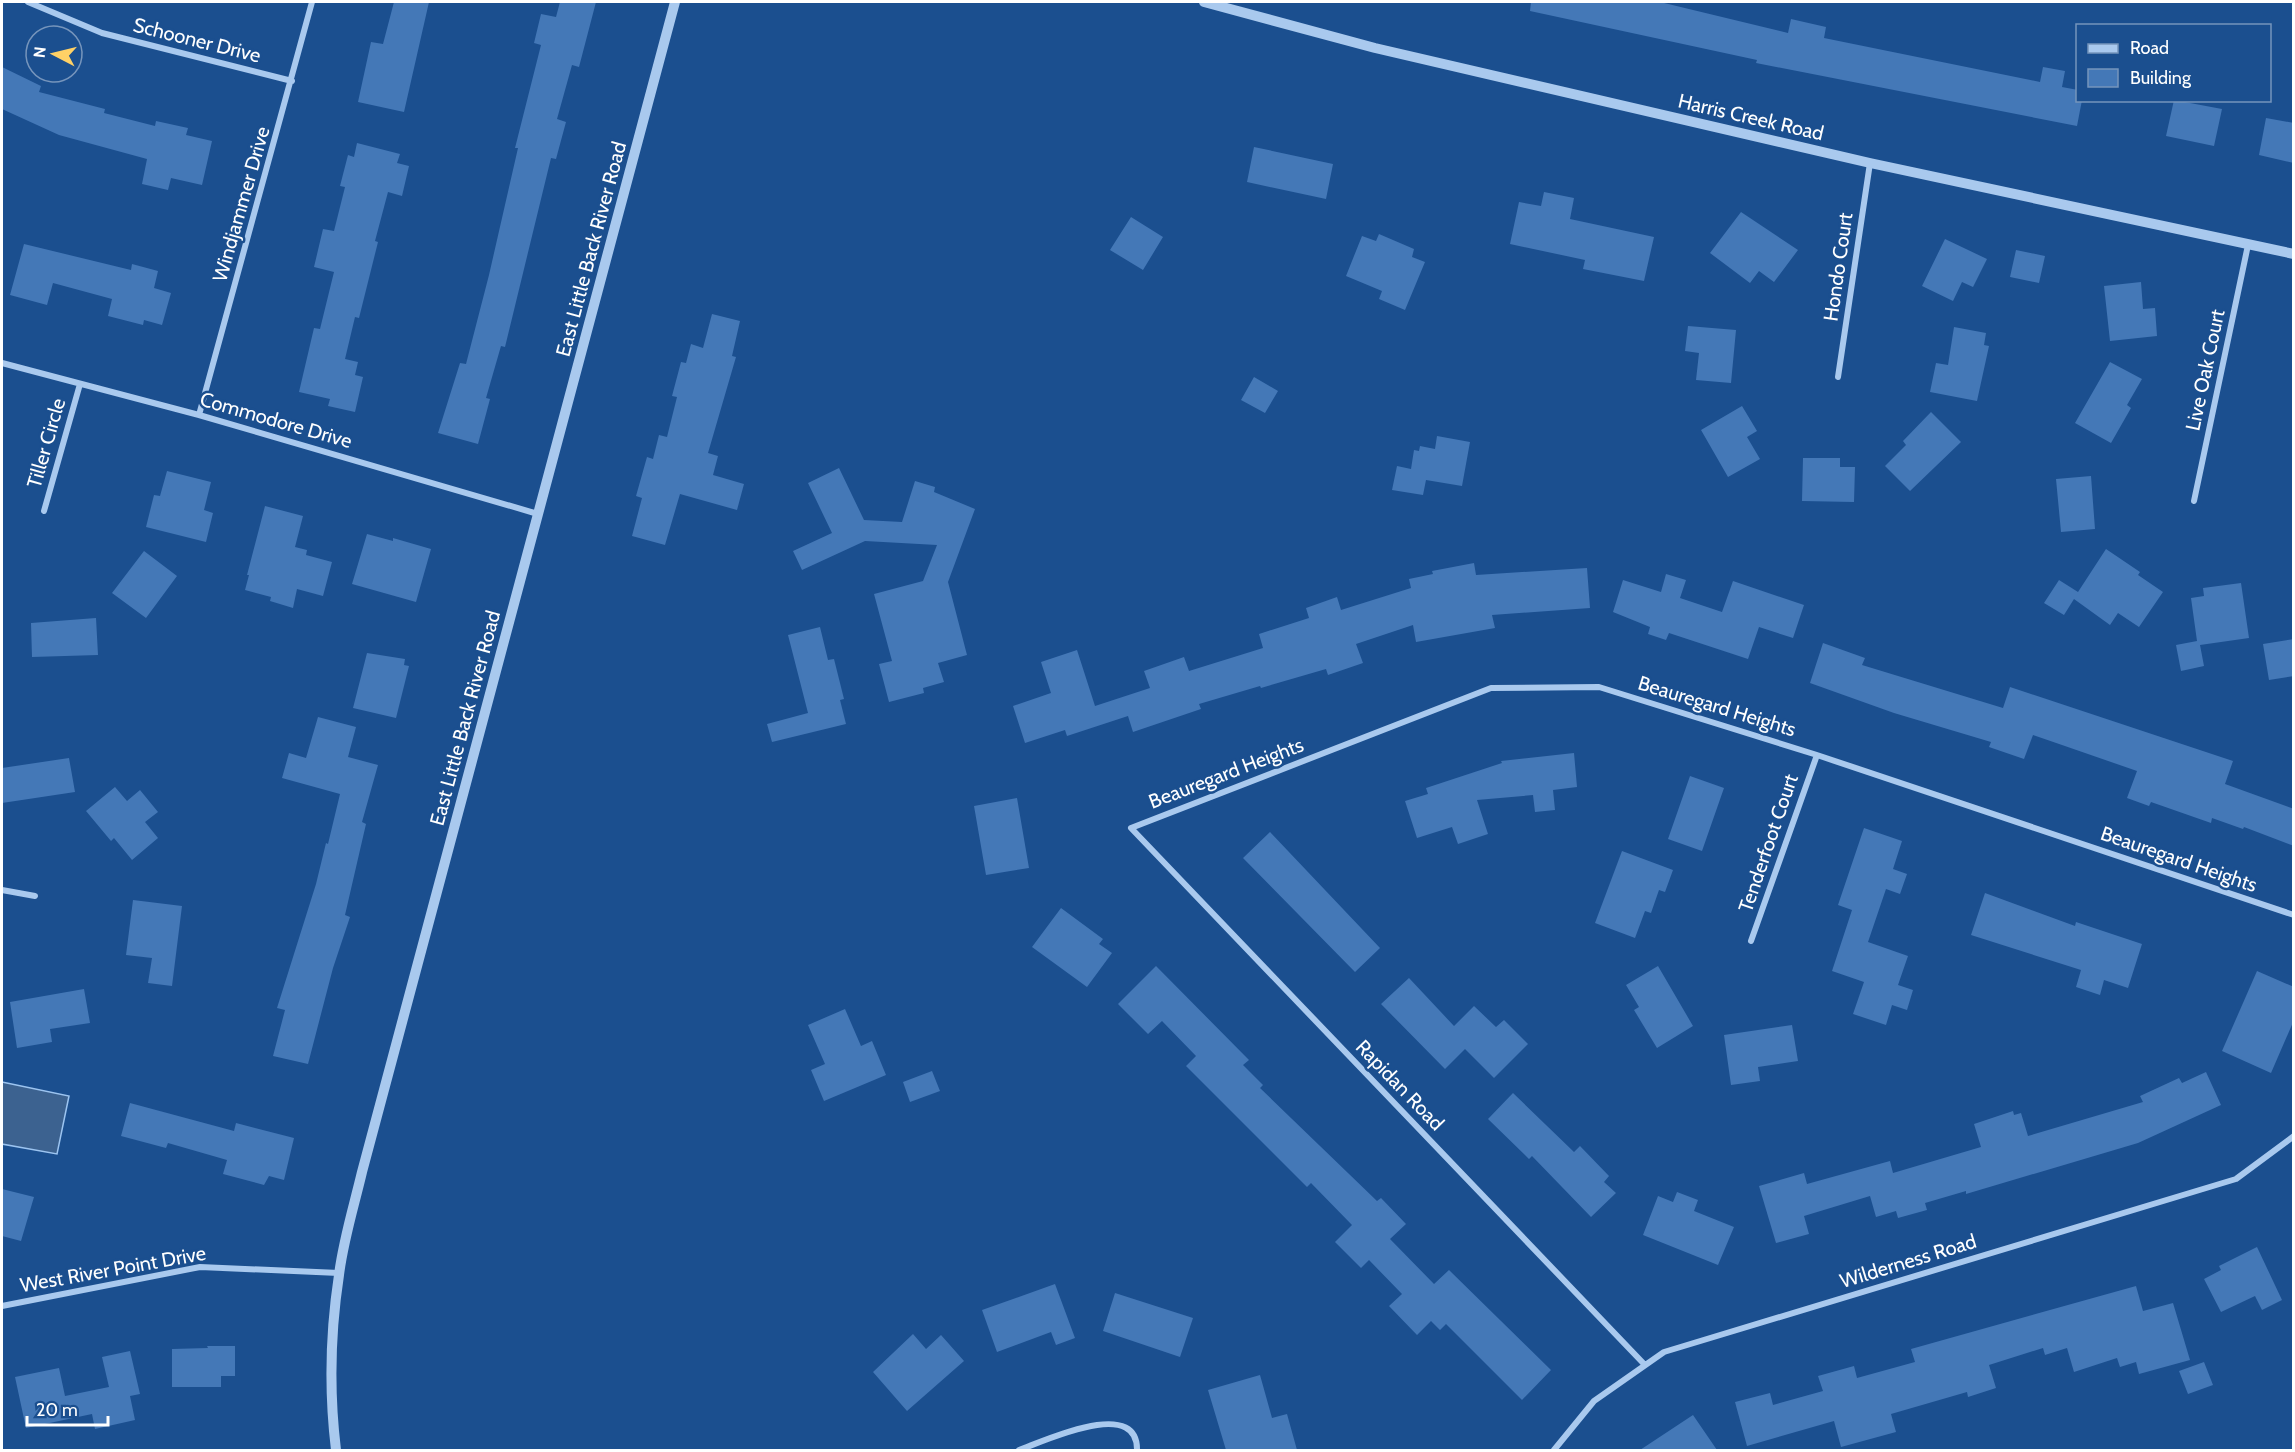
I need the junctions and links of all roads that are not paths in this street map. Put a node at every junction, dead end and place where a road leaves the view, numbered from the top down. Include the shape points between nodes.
1 (28, 2) edge
2 (312, 2) edge
3 (675, 2) edge
4 (1204, 2) edge
5 (292, 81) junction
6 (1870, 163) junction
7 (2248, 245) junction
8 (2294, 254) edge
9 (2, 363) edge
10 (1838, 377) dead end
11 (80, 384) junction
12 (199, 415) junction
13 (2194, 501) dead end
14 (44, 511) dead end
15 (539, 514) junction
16 (1817, 754) junction
17 (1131, 828) joint
18 (2, 890) edge
19 (35, 896) dead end
20 (2294, 915) edge
21 (1751, 941) dead end
22 (2294, 1136) edge
23 (339, 1273) junction
24 (2, 1306) edge
25 (1645, 1365) junction
26 (336, 1450) edge
27 (1019, 1450) edge
28 (1137, 1450) edge
29 (1554, 1450) edge

1 - 5 street, Schooner Drive via 102,33
2 - 5 street, Windjammer Drive
3 - 15 street, East Little Back River Road
4 - 6 street, Harris Creek Road via 1385,51
5 - 12 street, Windjammer Drive
6 - 7 street, Harris Creek Road
6 - 10 street, Hondo Court
7 - 8 street, Harris Creek Road
7 - 13 street, Live Oak Court
9 - 11 street, Commodore Drive
11 - 12 street, Commodore Drive
11 - 14 street, Tiller Circle
12 - 15 street, Commodore Drive
15 - 23 street, East Little Back River Road via 362,1172
16 - 17 street, Beauregard Heights via 1599,687 1491,688
16 - 20 street, Beauregard Heights
16 - 21 street, Tenderfoot Court
17 - 25 street, Rapidan Road
18 - 19 street
22 - 25 street, Wilderness Road via 2236,1179 1664,1352
23 - 24 street, West River Point Drive via 200,1267
23 - 26 street, East Little Back River Road via 332,1344 331,1410
25 - 29 street, Wilderness Road via 1594,1401
27 - 28 street via 1091,1424 1113,1424 1128,1431

